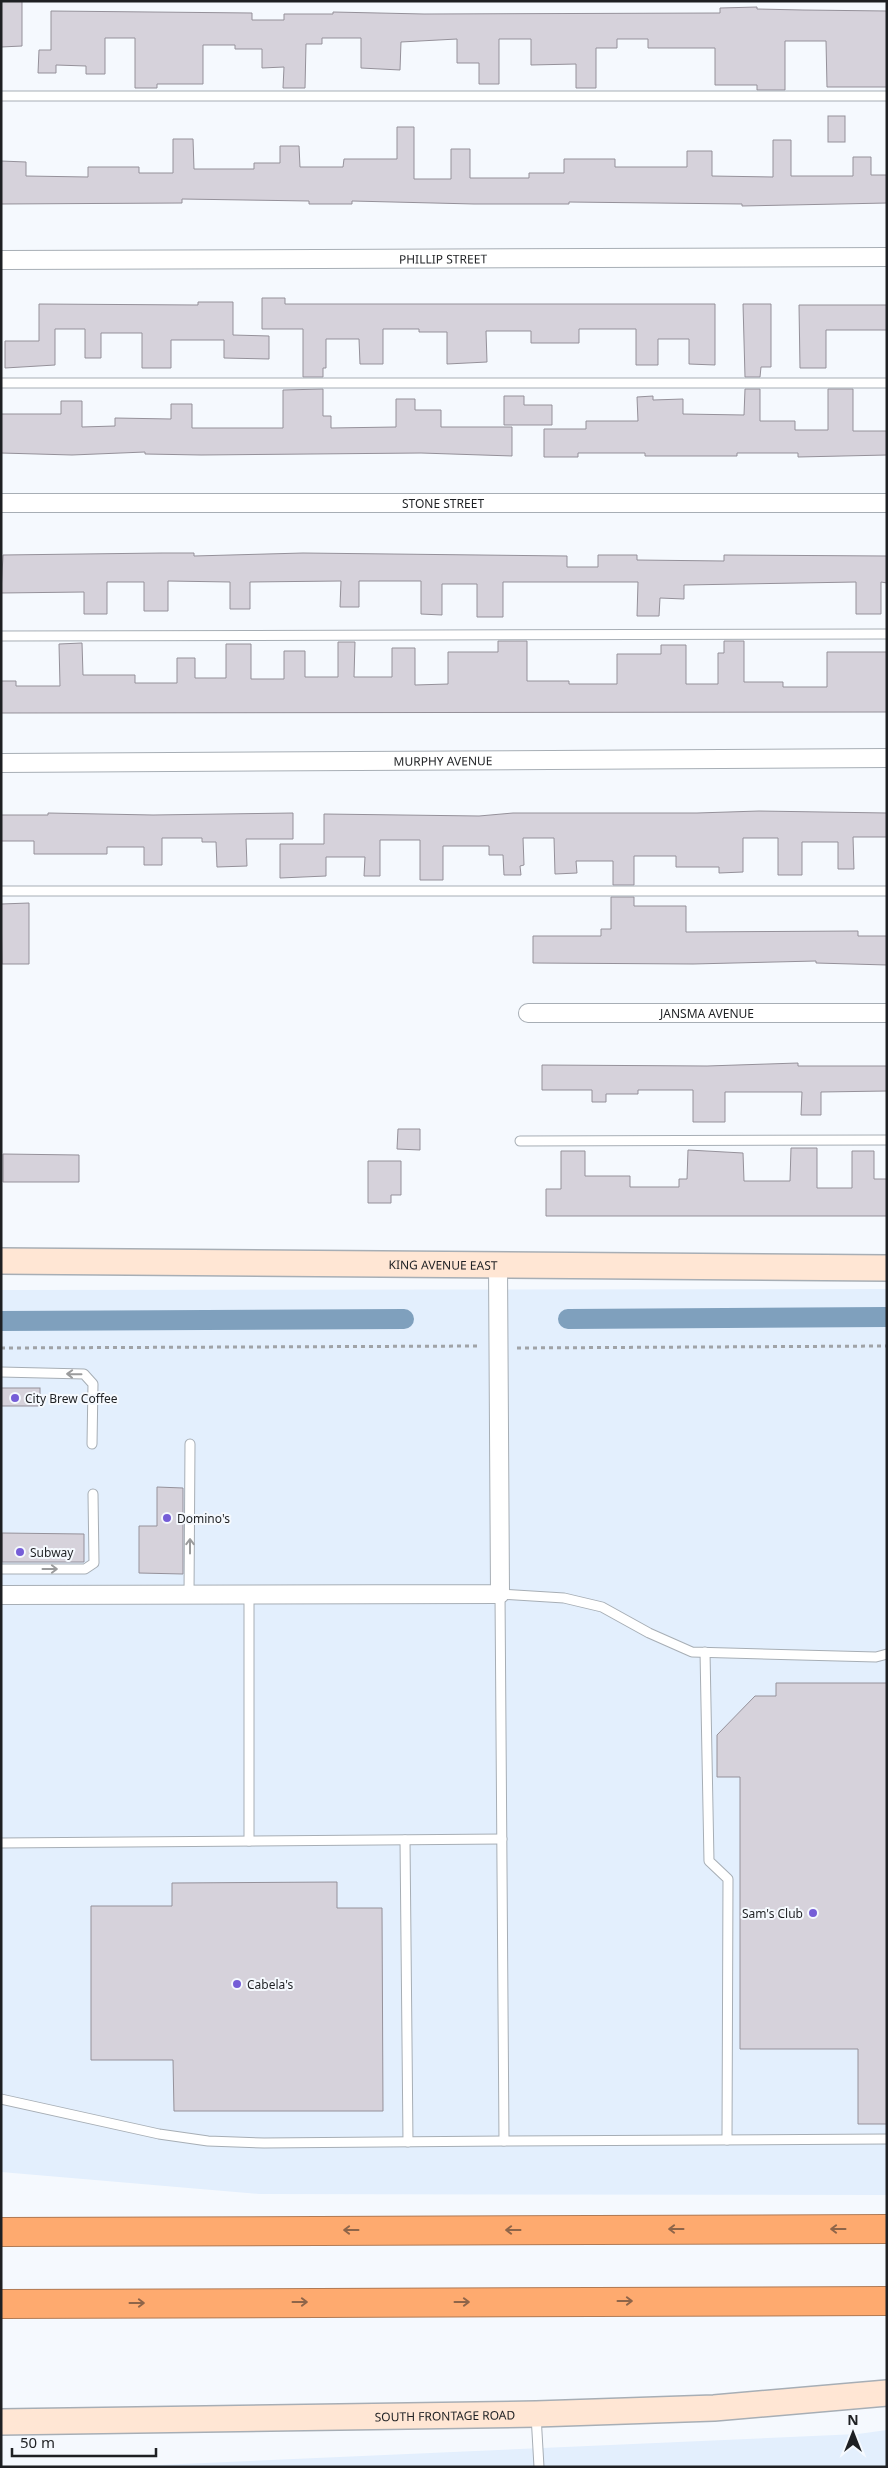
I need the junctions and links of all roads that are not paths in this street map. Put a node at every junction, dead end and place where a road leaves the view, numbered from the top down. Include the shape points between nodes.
1 (1, 96) edge
2 (887, 96) edge
3 (887, 257) edge
4 (1, 260) edge
5 (1, 383) edge
6 (887, 383) edge
7 (1, 503) edge
8 (887, 504) edge
9 (887, 634) edge
10 (1, 636) edge
11 (887, 758) edge
12 (1, 764) edge
13 (1, 890) edge
14 (887, 891) edge
15 (887, 1013) edge
16 (528, 1014) dead end
17 (520, 1140) dead end
18 (887, 1140) edge
19 (1, 1261) edge
20 (498, 1265) junction
21 (887, 1268) edge
22 (1, 1372) edge
23 (92, 1444) dead end
24 (190, 1444) dead end
25 (93, 1494) dead end
26 (1, 1569) edge
27 (500, 1594) junction
28 (1, 1595) edge
29 (189, 1595) junction
30 (249, 1595) junction
31 (705, 1652) junction
32 (887, 1654) edge
33 (502, 1839) junction
34 (405, 1840) junction
35 (249, 1841) junction
36 (1, 1843) edge
37 (1, 2099) edge
38 (887, 2139) edge
39 (727, 2140) junction
40 (408, 2142) junction
41 (504, 2142) junction
42 (1, 2220) edge
43 (887, 2229) edge
44 (1, 2232) edge
45 (112, 2232) junction
46 (887, 2301) edge
47 (99, 2303) junction
48 (1, 2304) edge
49 (1, 2311) edge
50 (887, 2393) edge
51 (536, 2414) junction
52 (1, 2422) edge
53 (539, 2467) edge

1 - 2 lane
3 - 4 street, PHILLIP STREET
5 - 6 lane
7 - 8 street, STONE STREET
9 - 10 lane
11 - 12 street, MURPHY AVENUE
13 - 14 lane
15 - 16 street, JANSMA AVENUE
17 - 18 lane
19 - 20 main road, KING AVENUE EAST
20 - 21 main road, KING AVENUE EAST
20 - 27 street
23 -> 22 lane via 93,1384 84,1374
29 -> 24 lane
26 -> 25 lane via 85,1569 94,1563
27 - 30 street
27 - 31 lane via 564,1598 602,1607 669,1642 692,1652
27 - 33 lane
28 - 29 street
29 - 30 street
30 - 35 lane
31 - 32 lane via 876,1657
31 - 39 lane via 709,1860 728,1879
33 - 34 lane
33 - 41 lane
34 - 35 lane
34 - 40 lane
35 - 36 lane
37 - 40 lane via 159,2134 208,2141
38 - 39 lane
39 - 41 lane
40 - 41 lane
42 - 45 highway
43 -> 45 highway
44 - 45 highway
47 -> 46 highway
47 - 48 highway
47 - 49 highway
50 - 51 main road, SOUTH FRONTAGE ROAD via 714,2408
51 - 52 main road, SOUTH FRONTAGE ROAD
51 - 53 lane

